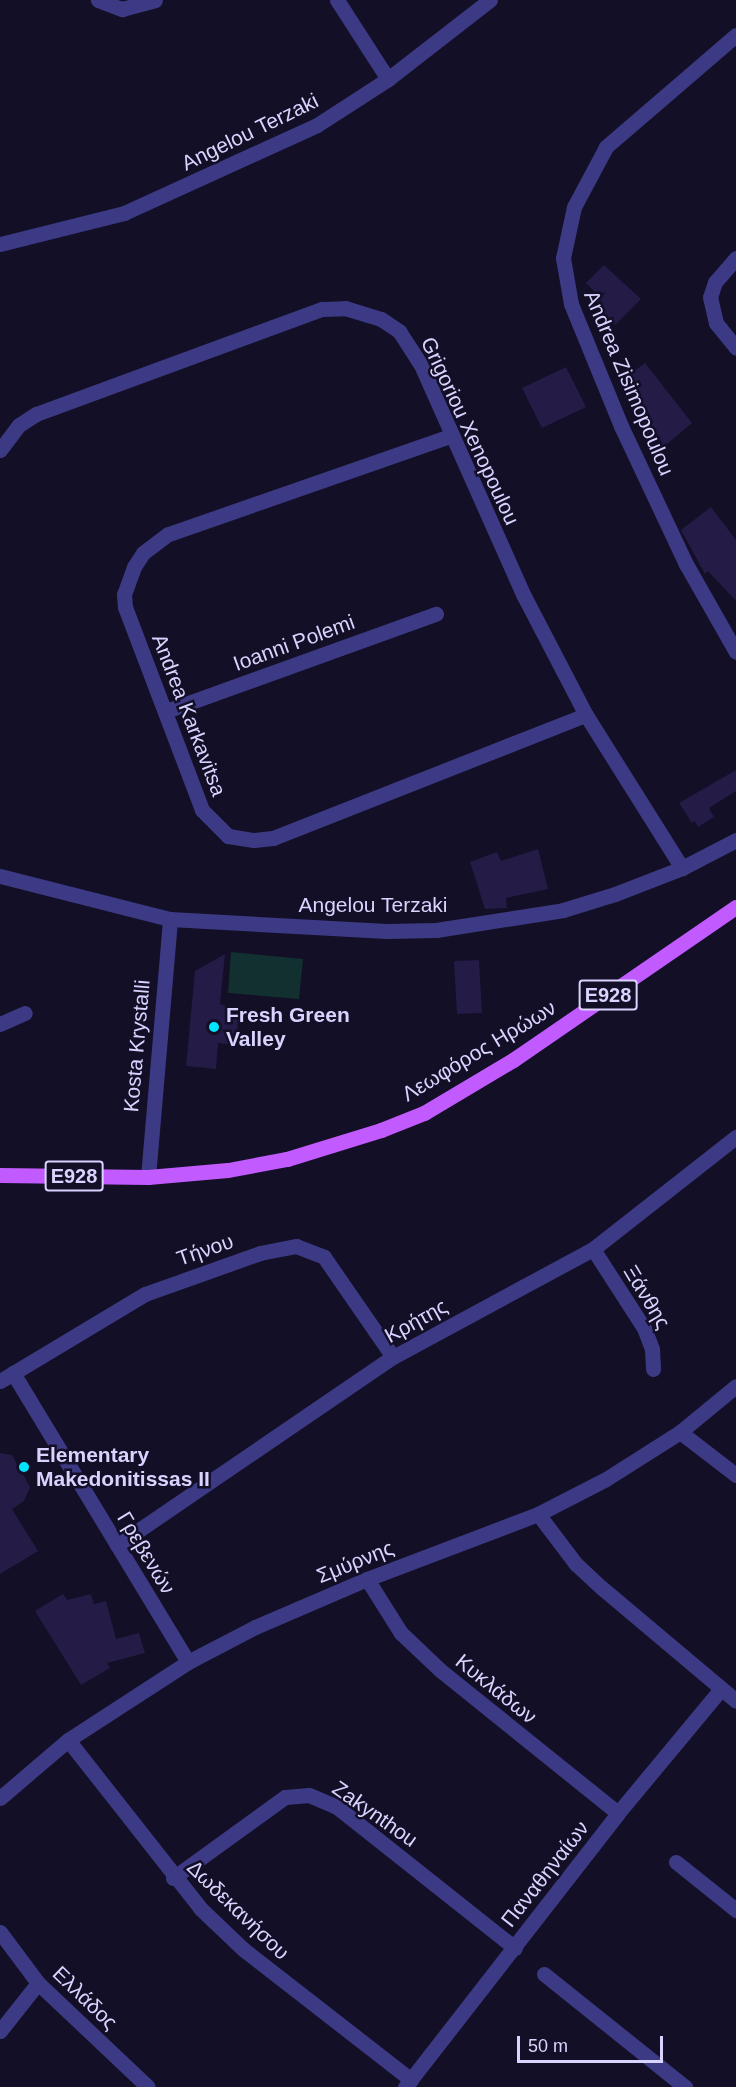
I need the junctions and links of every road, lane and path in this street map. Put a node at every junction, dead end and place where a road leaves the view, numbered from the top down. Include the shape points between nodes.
1 (98, 0) edge
2 (155, 0) edge
3 (337, 0) edge
4 (490, 0) edge
5 (736, 35) edge
6 (388, 79) junction
7 (0, 243) edge
8 (736, 258) edge
9 (736, 348) edge
10 (450, 436) junction
11 (0, 450) edge
12 (436, 614) dead end
13 (730, 630) edge
14 (736, 652) edge
15 (166, 711) junction
16 (586, 715) junction
17 (736, 840) edge
18 (682, 868) junction
19 (0, 876) edge
20 (736, 907) edge
21 (170, 919) junction
22 (25, 1013) dead end
23 (0, 1024) edge
24 (736, 1137) edge
25 (0, 1175) edge
26 (148, 1177) junction
27 (593, 1249) junction
28 (393, 1357) junction
29 (653, 1370) dead end
30 (6, 1377) edge
31 (736, 1386) edge
32 (680, 1432) junction
33 (736, 1475) edge
34 (538, 1514) junction
35 (117, 1545) junction
36 (367, 1579) junction
37 (188, 1662) junction
38 (721, 1689) junction
39 (736, 1701) edge
40 (68, 1740) junction
41 (0, 1798) edge
42 (618, 1813) junction
43 (676, 1862) dead end
44 (173, 1878) junction
45 (736, 1910) edge
46 (0, 1932) edge
47 (515, 1948) junction
48 (544, 1974) dead end
49 (38, 1983) junction
50 (0, 2031) edge
51 (408, 2084) edge
52 (148, 2087) edge
53 (685, 2087) edge

1 - 2 street via 122,9
3 - 6 street
4 - 6 street, Angelou Terzaki
5 - 13 street, Andrea Zisimopoulou via 606,147 574,207 563,258 571,304 621,426 686,564
6 - 7 street, Angelou Terzaki via 317,125 135,209
8 - 9 street via 722,272 710,297 716,323
10 - 11 street, Grigoriou Xenopoulou via 421,365 399,332 366,312 345,308 322,309 36,414 19,425
10 - 15 street, Andrea Karkavitsa via 168,534 144,552 127,582 125,607
10 - 16 street, Grigoriou Xenopoulou via 524,596
12 - 15 street, Ioanni Polemi
13 - 14 street, Andrea Zisimopoulou
15 - 16 street, Andrea Karkavitsa via 207,819 228,836 254,840 273,838
16 - 18 street, Grigoriou Xenopoulou
17 - 18 street, Angelou Terzaki
18 - 21 street, Angelou Terzaki via 563,910 435,930
19 - 21 street, Angelou Terzaki
20 - 26 main road, Λεωφόρος Ηρώων / E928 via 513,1060 424,1113 339,1145 287,1159 228,1170
21 - 26 street, Kosta Krystalli
22 - 23 street
24 - 27 street, Κρήτης
25 - 26 main road, Λεωφόρος Ηρώων / E928
27 - 28 street, Κρήτης
27 - 29 street, Ξάνθης via 644,1328 652,1349
28 - 30 street, Τήνου via 324,1257 296,1246 260,1252 145,1294
28 - 35 street, Κρήτης
30 - 35 street, Γρεβενών
31 - 32 street, Σμύρνης
32 - 33 street
32 - 34 street, Σμύρνης via 606,1479
34 - 36 street, Σμύρνης
34 - 38 street via 576,1564
35 - 37 street, Γρεβενών
36 - 37 street, Σμύρνης
36 - 42 street, Κυκλάδων via 401,1633 440,1670
37 - 40 street, Σμύρνης
38 - 39 street
38 - 42 street, Παναθηναίων
40 - 41 street, Σμύρνης
40 - 44 street, Δωδεκανήσου
42 - 47 street, Παναθηναίων
43 - 45 street
44 - 47 street, Zakynthou via 285,1797 309,1795 337,1807
44 - 51 street, Δωδεκανήσου via 243,1949
46 - 49 street, Ελλάδος
47 - 51 street, Παναθηναίων
48 - 53 street
49 - 50 street
49 - 52 street, Ελλάδος

